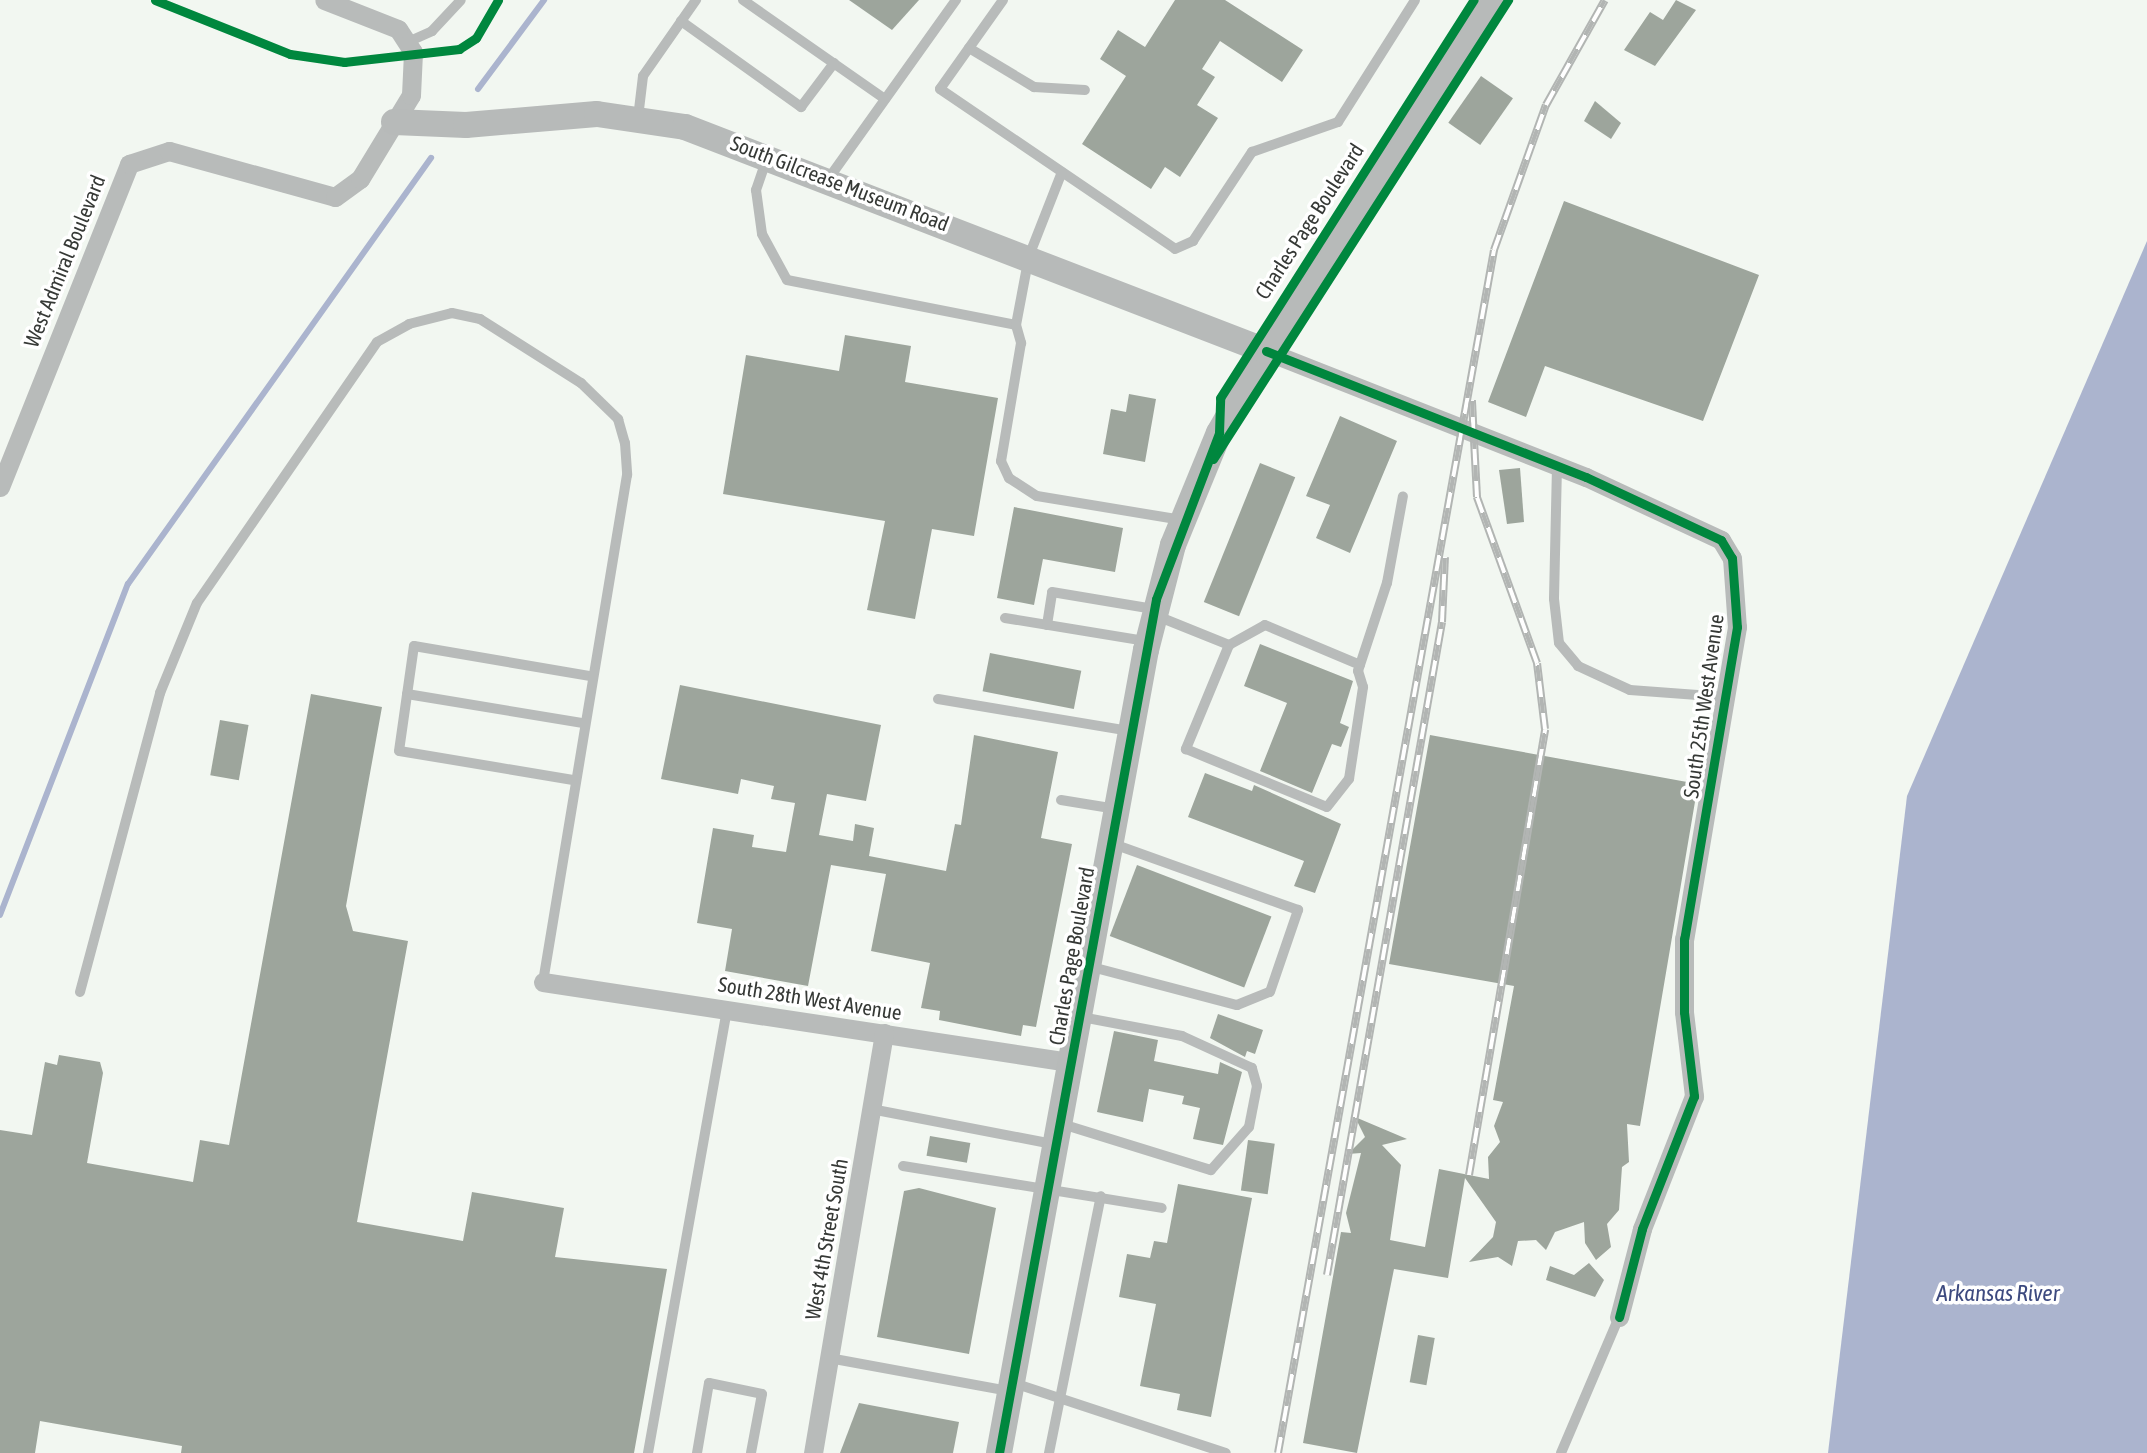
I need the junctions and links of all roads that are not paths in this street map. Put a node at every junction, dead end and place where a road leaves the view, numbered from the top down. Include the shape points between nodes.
1 (324, 0) edge
2 (461, 0) edge
3 (696, 0) edge
4 (743, 0) edge
5 (956, 0) edge
6 (1003, 0) edge
7 (1415, 0) edge
8 (1493, 0) edge
9 (681, 21) junction
10 (410, 41) junction
11 (969, 48) junction
12 (834, 63) junction
13 (1085, 90) dead end
14 (885, 99) junction
15 (638, 118) junction
16 (394, 122) junction
17 (768, 155) junction
18 (1062, 172) junction
19 (829, 178) junction
20 (1029, 256) junction
21 (1016, 325) junction
22 (1266, 351) junction
23 (1557, 466) junction
24 (0, 487) edge
25 (1403, 496) dead end
26 (1183, 520) junction
27 (1154, 612) junction
28 (1005, 618) dead end
29 (1047, 625) junction
30 (1148, 641) junction
31 (1229, 645) junction
32 (1360, 665) junction
33 (590, 676) junction
34 (407, 694) junction
35 (1725, 698) junction
36 (938, 699) dead end
37 (582, 723) junction
38 (1131, 731) junction
39 (573, 780) junction
40 (1061, 800) dead end
41 (1116, 809) junction
42 (1110, 843) junction
43 (1087, 965) junction
44 (543, 982) joint
45 (80, 992) dead end
46 (727, 1007) junction
47 (1078, 1016) junction
48 (884, 1033) junction
49 (1069, 1062) junction
50 (871, 1109) junction
51 (1057, 1133) junction
52 (903, 1166) dead end
53 (1047, 1185) junction
54 (1101, 1196) junction
55 (1162, 1208) dead end
56 (1619, 1317) joint
57 (829, 1358) junction
58 (1011, 1387) junction
59 (1064, 1400) junction
60 (648, 1453) edge
61 (697, 1453) edge
62 (751, 1453) edge
63 (813, 1453) edge
64 (999, 1453) edge
65 (1049, 1453) edge
66 (1226, 1453) edge
67 (1561, 1453) edge

1 - 10 street via 398,29
2 - 10 lane via 432,31
3 - 9 lane
4 - 12 lane
5 - 14 lane
6 - 11 lane
7 - 18 lane via 1338,122 1252,152 1193,241 1175,249
8 - 22 main road, Charles Page Boulevard
9 - 12 lane via 801,107
9 - 15 lane via 643,76
10 - 16 street, West Admiral Boulevard via 411,95
11 - 13 lane via 1034,87
11 - 18 lane via 940,89
12 - 14 lane
14 - 19 lane
15 - 16 main road, South Gilcrease Museum Road via 573,114 466,125
15 - 17 main road, South Gilcrease Museum Road
16 - 24 street, West Admiral Boulevard via 360,179 335,197 169,151 130,164
17 - 19 main road, South Gilcrease Museum Road
17 - 21 lane via 757,190 762,234 787,280
18 - 20 lane
19 - 20 main road, South Gilcrease Museum Road
20 - 21 lane
20 - 22 main road, South Gilcrease Museum Road
21 - 26 lane via 1021,343 1001,461 1009,478 1037,496
22 - 23 street, South 25th West Avenue
22 - 26 main road, Charles Page Boulevard via 1219,433
23 - 35 street, South 25th West Avenue via 1721,540 1732,558 1737,628
23 - 35 lane via 1553,599 1559,643 1578,666 1630,690
25 - 32 lane via 1387,583
26 - 27 main road, Charles Page Boulevard
27 - 29 lane via 1052,593
27 - 30 main road, Charles Page Boulevard
27 - 31 lane
28 - 29 lane
29 - 30 lane
30 - 38 main road, Charles Page Boulevard
31 - 32 lane via 1265,625
31 - 32 lane via 1186,749 1327,807 1349,779
33 - 34 lane via 414,646
33 - 37 lane
33 - 45 lane via 627,475 618,419 581,383 480,319 452,313 409,324 377,342 197,603 160,693
34 - 37 lane
34 - 39 lane via 399,751
35 - 56 street, South 25th West Avenue via 1684,939 1684,1012 1695,1096 1642,1229
36 - 38 lane
37 - 39 lane
38 - 41 main road, Charles Page Boulevard
39 - 44 lane
40 - 41 lane
41 - 42 main road, Charles Page Boulevard
42 - 43 main road, Charles Page Boulevard
42 - 43 lane via 1298,910 1270,992 1237,1005
43 - 47 main road, Charles Page Boulevard
44 - 46 street, South 28th West Avenue
46 - 48 street, South 28th West Avenue
46 - 60 lane
47 - 49 main road, Charles Page Boulevard
47 - 51 lane via 1182,1036 1252,1068 1257,1086 1249,1127 1211,1170
48 - 49 street, South 28th West Avenue
48 - 50 street, West 4th Street South
49 - 51 main road, Charles Page Boulevard
50 - 51 lane
50 - 57 street, West 4th Street South
51 - 53 main road, Charles Page Boulevard
52 - 53 lane
53 - 54 lane
53 - 58 main road, Charles Page Boulevard
54 - 55 lane
54 - 59 lane
56 - 67 lane
57 - 58 lane
57 - 63 street, West 4th Street South
58 - 59 lane
58 - 64 main road, Charles Page Boulevard
59 - 65 lane
59 - 66 lane
61 - 62 lane via 709,1383 762,1394

